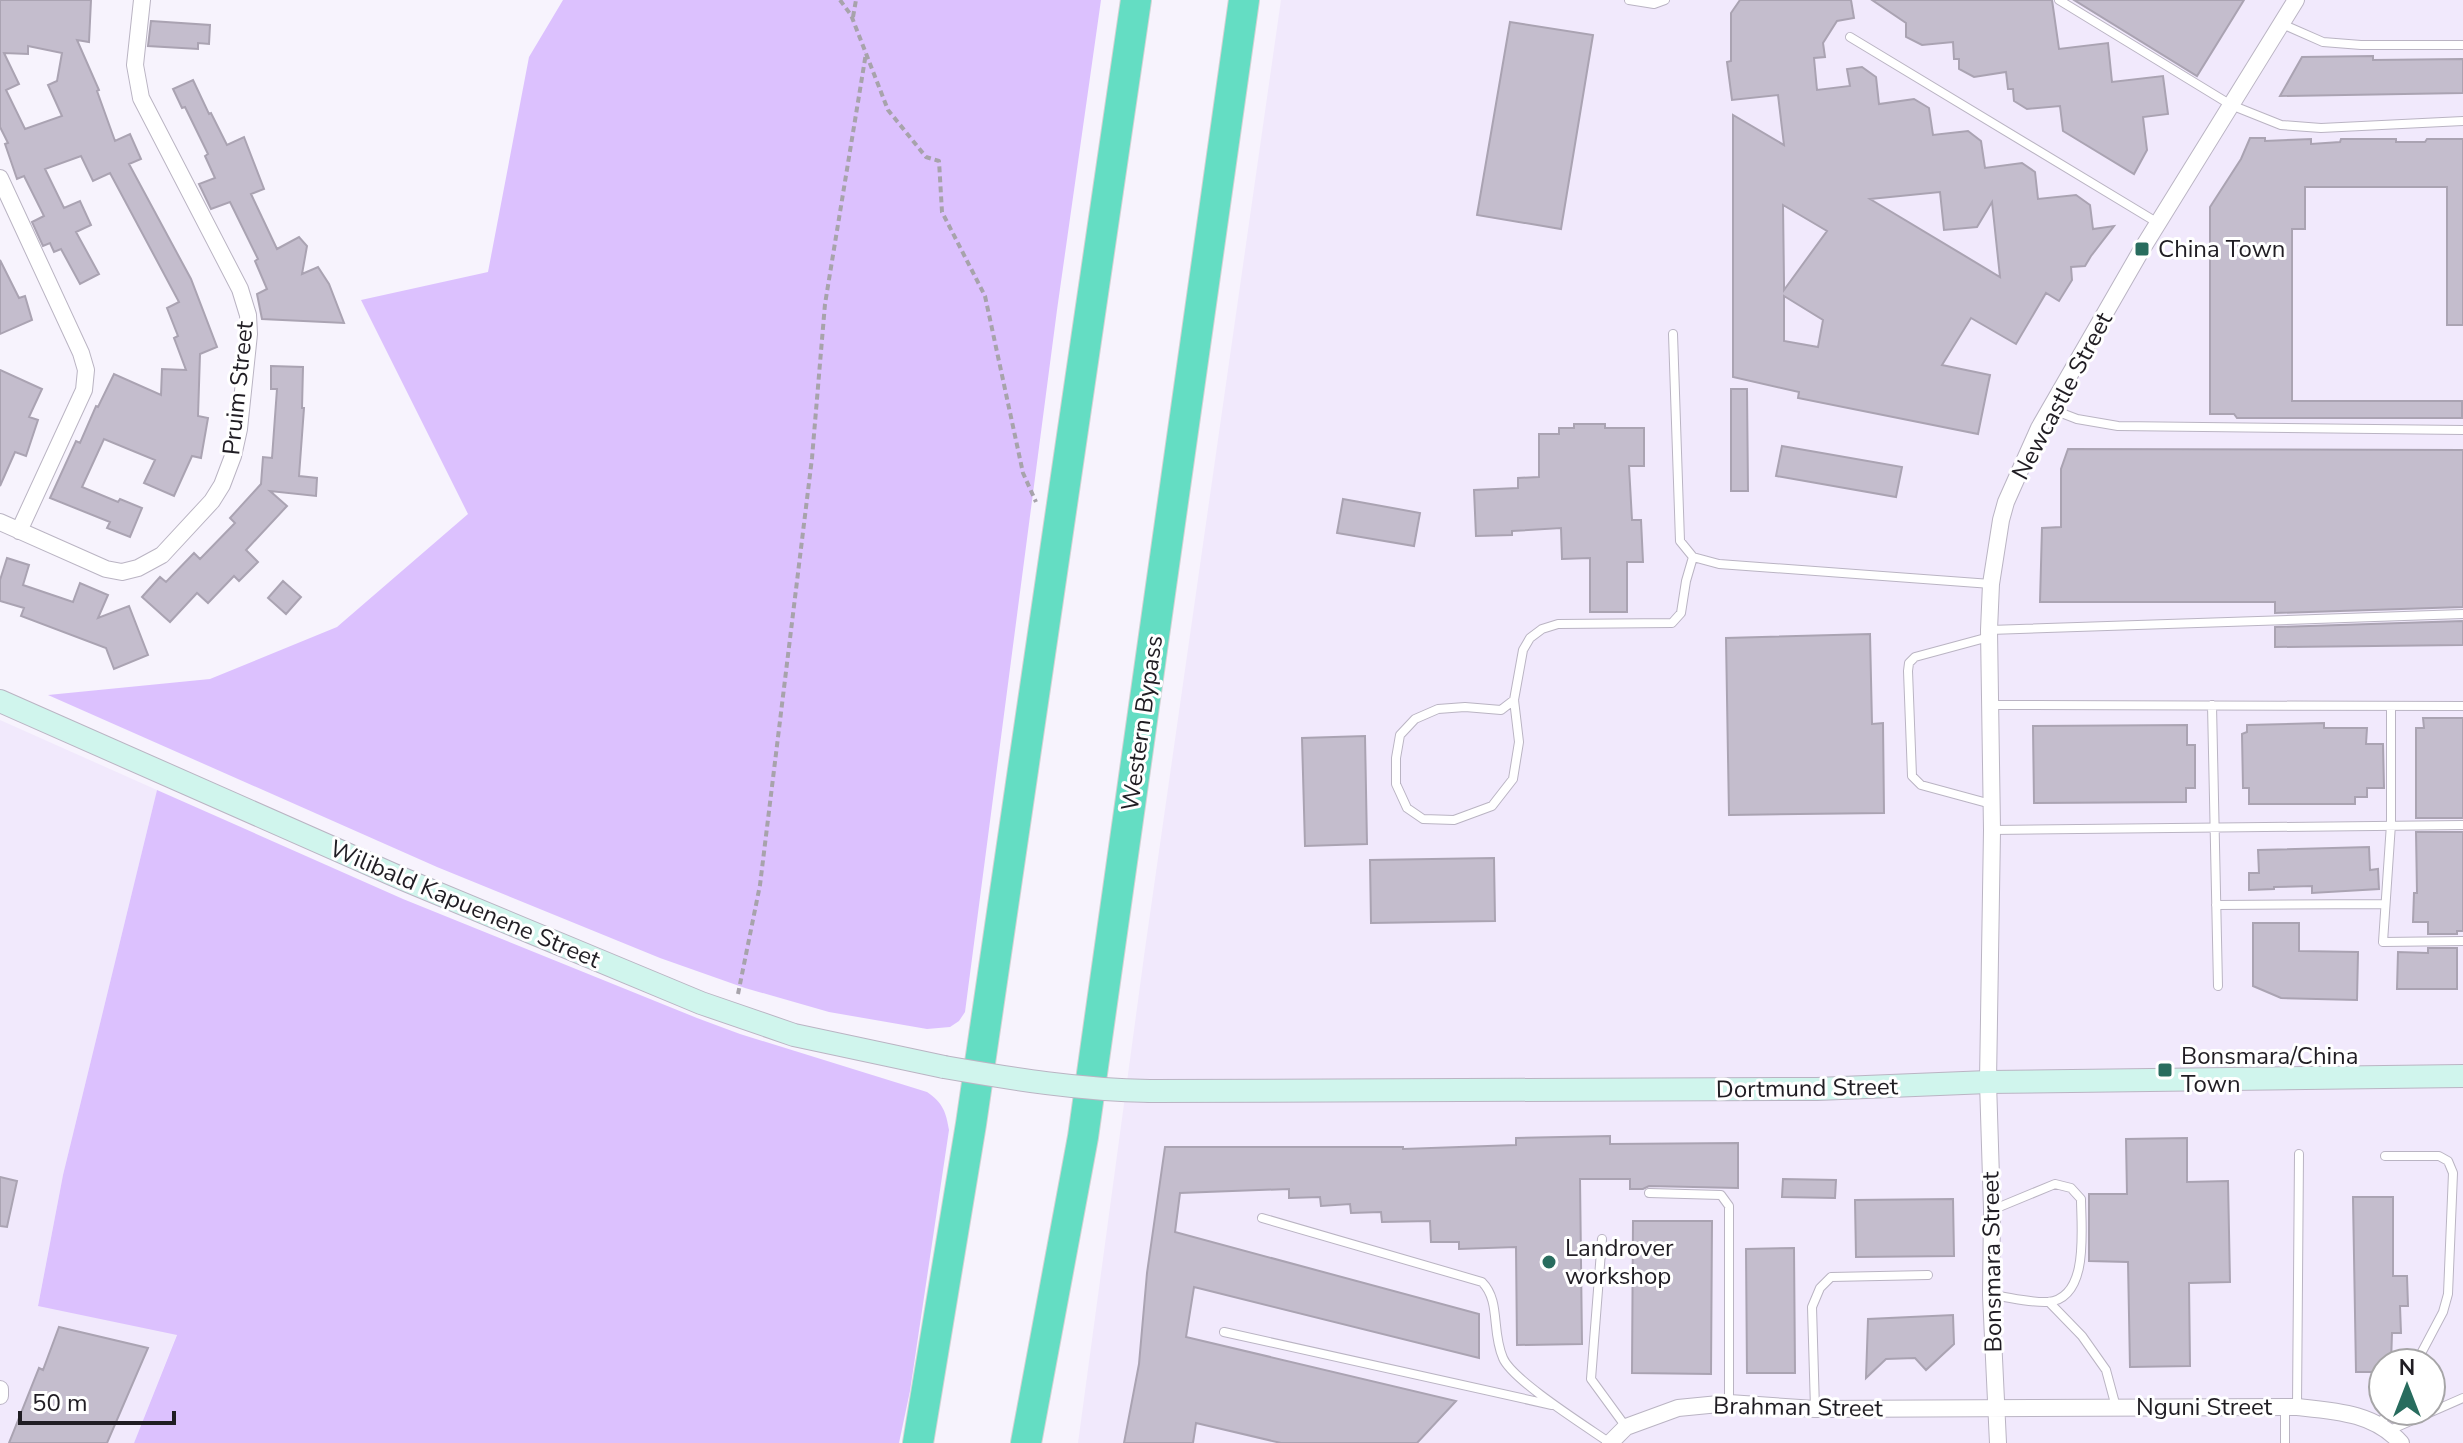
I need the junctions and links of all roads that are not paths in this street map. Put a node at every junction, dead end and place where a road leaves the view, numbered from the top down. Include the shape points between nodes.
1 (142, 0) edge
2 (1136, 0) edge
3 (1244, 0) edge
4 (1629, 0) edge
5 (1665, 0) edge
6 (2059, 0) edge
7 (2296, 0) edge
8 (2281, 23) junction
9 (1850, 37) dead end
10 (2463, 45) edge
11 (2231, 105) junction
12 (2463, 121) edge
13 (0, 178) edge
14 (2159, 224) junction
15 (1673, 334) dead end
16 (2051, 409) junction
17 (2463, 430) edge
18 (0, 522) edge
19 (19, 531) junction
20 (1693, 557) junction
21 (1991, 584) junction
22 (2463, 614) edge
23 (1989, 633) junction
24 (1514, 700) junction
25 (0, 701) edge
26 (1991, 705) junction
27 (2212, 705) junction
28 (2391, 706) junction
29 (2463, 706) edge
30 (1991, 804) junction
31 (2391, 824) junction
32 (2463, 825) edge
33 (2215, 827) junction
34 (1992, 830) junction
35 (2385, 904) junction
36 (2216, 905) junction
37 (2463, 941) edge
38 (2218, 986) dead end
39 (944, 1067) joint
40 (2460, 1077) edge
41 (1988, 1082) junction
42 (2299, 1154) dead end
43 (2385, 1156) dead end
44 (1649, 1193) dead end
45 (1992, 1210) junction
46 (1262, 1218) dead end
47 (1602, 1239) dead end
48 (1928, 1275) dead end
49 (1991, 1295) junction
50 (2049, 1302) junction
51 (1224, 1332) dead end
52 (2424, 1347) edge
53 (0, 1389) edge
54 (0, 1396) edge
55 (1729, 1403) junction
56 (1557, 1406) junction
57 (2291, 1407) junction
58 (1997, 1408) junction
59 (2116, 1408) junction
60 (1815, 1409) junction
61 (2367, 1418) edge
62 (1626, 1427) junction
63 (918, 1443) edge
64 (1026, 1443) edge
65 (1610, 1443) edge
66 (1998, 1443) edge
67 (2285, 1443) edge

1 - 19 street, Pruim Street via 135,65 141,98 240,289 248,315 233,456 212,501 162,555 138,568 106,569
2 - 63 highway via 971,1124
3 - 64 highway, Western Bypass via 1083,1137
4 - 5 lane
6 - 11 lane
7 - 8 street, Newcastle Street
8 - 10 lane via 2323,42
8 - 11 street, Newcastle Street
9 - 14 lane
11 - 12 lane via 2281,125 2321,128
11 - 14 street, Newcastle Street
13 - 19 street via 86,370 84,390
14 - 16 street, Newcastle Street
15 - 20 lane via 1680,541
16 - 17 lane via 2118,426
16 - 21 street, Newcastle Street via 2006,502
18 - 19 street, Pruim Street
20 - 21 lane via 1719,564
20 - 24 lane via 1681,613 1672,623 1558,624 1542,629 1523,650
21 - 23 street, Newcastle Street
22 - 23 lane
23 - 26 street, Newcastle Street
23 - 30 lane via 1915,657 1908,671 1912,776 1921,785
24 - 24 lane via 1519,742 1513,779 1492,806 1454,820 1423,819 1407,808 1396,784 1396,758 1400,735 1415,719 1438,709 1501,710
25 - 39 street, Wilibald Kapuenene Street via 403,879 701,1003 794,1035
26 - 27 lane
26 - 30 street, Newcastle Street
27 - 28 lane
27 - 33 lane
28 - 29 lane
28 - 31 lane
30 - 34 street, Newcastle Street
31 - 32 lane
31 - 33 lane
31 - 35 lane
33 - 34 lane
33 - 36 lane
34 - 41 street, Newcastle Street
35 - 36 lane
35 - 37 lane via 2383,942
36 - 38 lane
39 - 41 street, Dortmund Street, bridge via 1032,1083 1150,1091 1817,1089
40 - 41 street, Dortmund Street
41 - 45 street, Bonsmara Street
42 - 57 lane
43 - 52 lane via 2439,1156 2453,1173 2448,1294
44 - 55 lane via 1721,1195 1729,1206
45 - 49 street, Bonsmara Street
45 - 50 lane via 2055,1184 2071,1188 2081,1199 2076,1283
46 - 56 lane via 1482,1282 1494,1302 1504,1362
47 - 62 lane via 1591,1379
48 - 60 lane via 1831,1277 1820,1288 1812,1307
49 - 50 lane
49 - 58 street, Bonsmara Street
50 - 59 lane via 2106,1370
51 - 56 lane
53 - 54 street
55 - 60 street, Brahman Street
55 - 62 street, Brahman Street via 1678,1408
56 - 65 lane
57 - 59 street, Nguni Street
57 - 61 street, Nguni Street
57 - 67 lane
58 - 59 street, Nguni Street
58 - 60 street, Brahman Street
58 - 66 street, Bonsmara Street
62 - 65 street, Brahman Street

